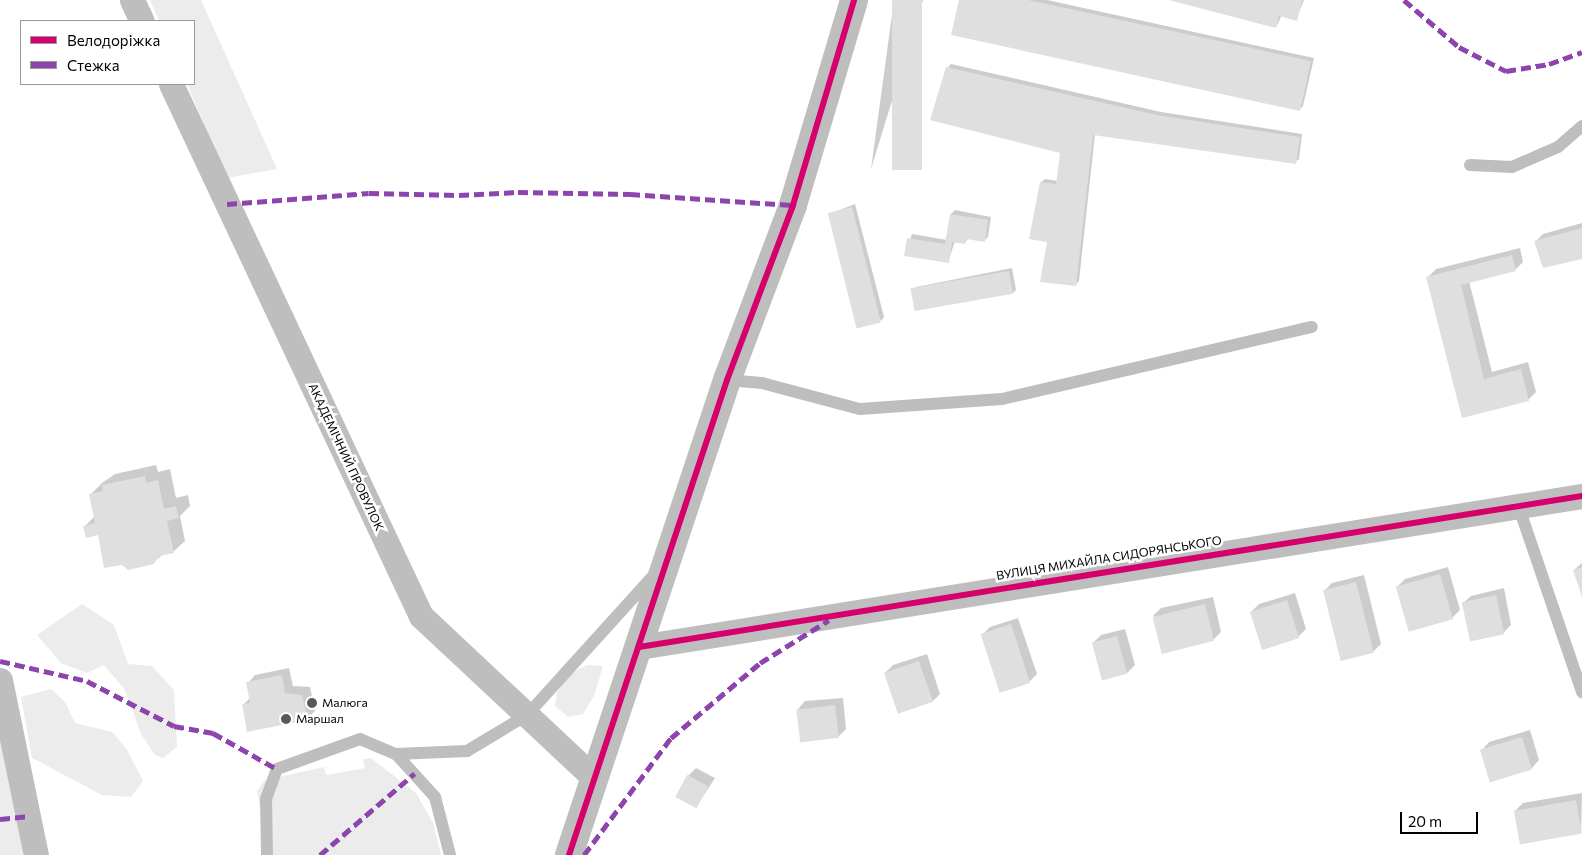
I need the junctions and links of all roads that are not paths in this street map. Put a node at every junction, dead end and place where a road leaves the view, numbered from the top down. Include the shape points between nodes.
1 (132, 0) edge
2 (854, 0) edge
3 (142, 20) edge
4 (171, 85) edge
5 (1582, 126) edge
6 (1470, 165) dead end
7 (1312, 327) dead end
8 (727, 380) junction
9 (1582, 496) edge
10 (1518, 505) junction
11 (668, 560) junction
12 (639, 646) junction
13 (0, 680) edge
14 (1582, 692) edge
15 (527, 715) junction
16 (396, 754) junction
17 (594, 778) junction
18 (36, 855) edge
19 (267, 855) edge
20 (450, 855) edge
21 (569, 855) edge

1 - 3 street
2 - 8 street via 807,185
4 - 15 street, АКАДЕМІЧНИЙ ПРОВУЛОК via 421,616
5 - 6 lane via 1558,147 1512,167
7 - 8 lane via 1002,399 860,409 762,383
8 - 11 street
9 - 10 street, ВУЛИЦЯ МИХАЙЛА СИДОРЯНСЬКОГО
10 - 12 street, ВУЛИЦЯ МИХАЙЛА СИДОРЯНСЬКОГО
10 - 14 lane
11 - 12 street
11 - 15 lane
12 - 17 street
13 - 18 street
15 - 16 lane via 467,751
15 - 17 street, АКАДЕМІЧНИЙ ПРОВУЛОК
16 - 19 lane via 360,739 277,768 266,799
16 - 20 lane via 435,797
17 - 21 street

